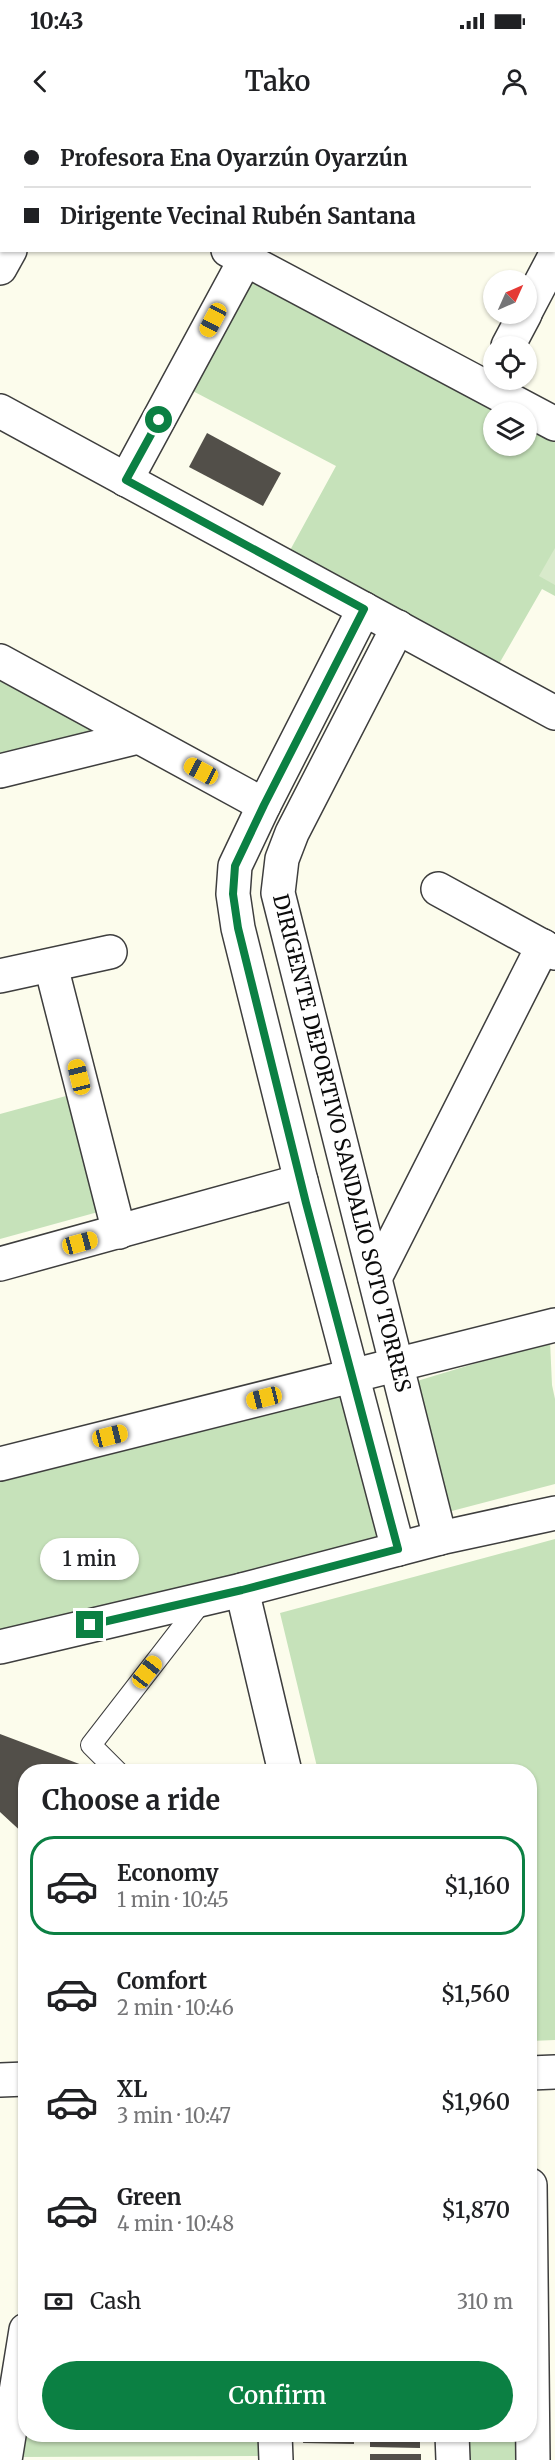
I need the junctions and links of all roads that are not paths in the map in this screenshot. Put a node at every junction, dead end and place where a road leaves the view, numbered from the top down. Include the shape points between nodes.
1 (9, 252) edge
2 (237, 255) edge
3 (555, 256) edge
4 (0, 268) edge
5 (537, 291) edge
6 (483, 378) edge
7 (504, 390) edge
8 (0, 411) edge
9 (555, 424) edge
10 (126, 480) junction
11 (364, 609) junction
12 (398, 627) junction
13 (0, 661) edge
14 (555, 712) edge
15 (138, 737) junction
16 (0, 771) edge
17 (264, 805) junction
18 (438, 889) dead end
19 (549, 950) edge
20 (110, 952) dead end
21 (51, 966) junction
22 (0, 976) edge
23 (301, 1181) junction
24 (119, 1232) junction
25 (0, 1264) edge
26 (375, 1278) junction
27 (555, 1325) edge
28 (396, 1364) junction
29 (351, 1376) junction
30 (0, 1464) edge
31 (555, 1513) edge
32 (440, 1538) junction
33 (398, 1549) junction
34 (242, 1590) junction
35 (204, 1599) junction
36 (0, 1647) edge
37 (110, 1764) edge
38 (283, 1764) edge
39 (555, 2072) edge
40 (537, 2073) edge
41 (18, 2079) edge
42 (0, 2080) edge
43 (18, 2380) edge
44 (276, 2442) edge
45 (452, 2442) edge
46 (533, 2442) edge
47 (5, 2460) edge
48 (276, 2460) edge
49 (453, 2460) edge
50 (533, 2460) edge

1 - 4 street
2 - 6 street
2 - 10 street
3 - 5 street
7 - 9 street
8 - 10 street
10 - 11 street
11 - 12 street
11 - 17 street
12 - 14 street
12 - 26 street, DIRIGENTE DEPORTIVO SANDALIO SOTO TORRES via 292,833 282,859 278,893
13 - 15 street
15 - 16 street
15 - 17 street
17 - 23 street via 235,866 233,894
18 - 19 street
19 - 26 street
20 - 21 street
21 - 22 street
21 - 24 street
23 - 24 street
23 - 29 street
24 - 25 street
26 - 28 street, DIRIGENTE DEPORTIVO SANDALIO SOTO TORRES
27 - 28 street
28 - 29 street
28 - 32 street, DIRIGENTE DEPORTIVO SANDALIO SOTO TORRES
29 - 30 street
29 - 33 street
31 - 32 street
32 - 33 street
33 - 34 street
34 - 35 street
34 - 38 street
35 - 36 street
35 - 37 lane via 91,1745
39 - 40 street
41 - 42 street
43 - 47 street
44 - 48 street
45 - 49 street
46 - 50 street

